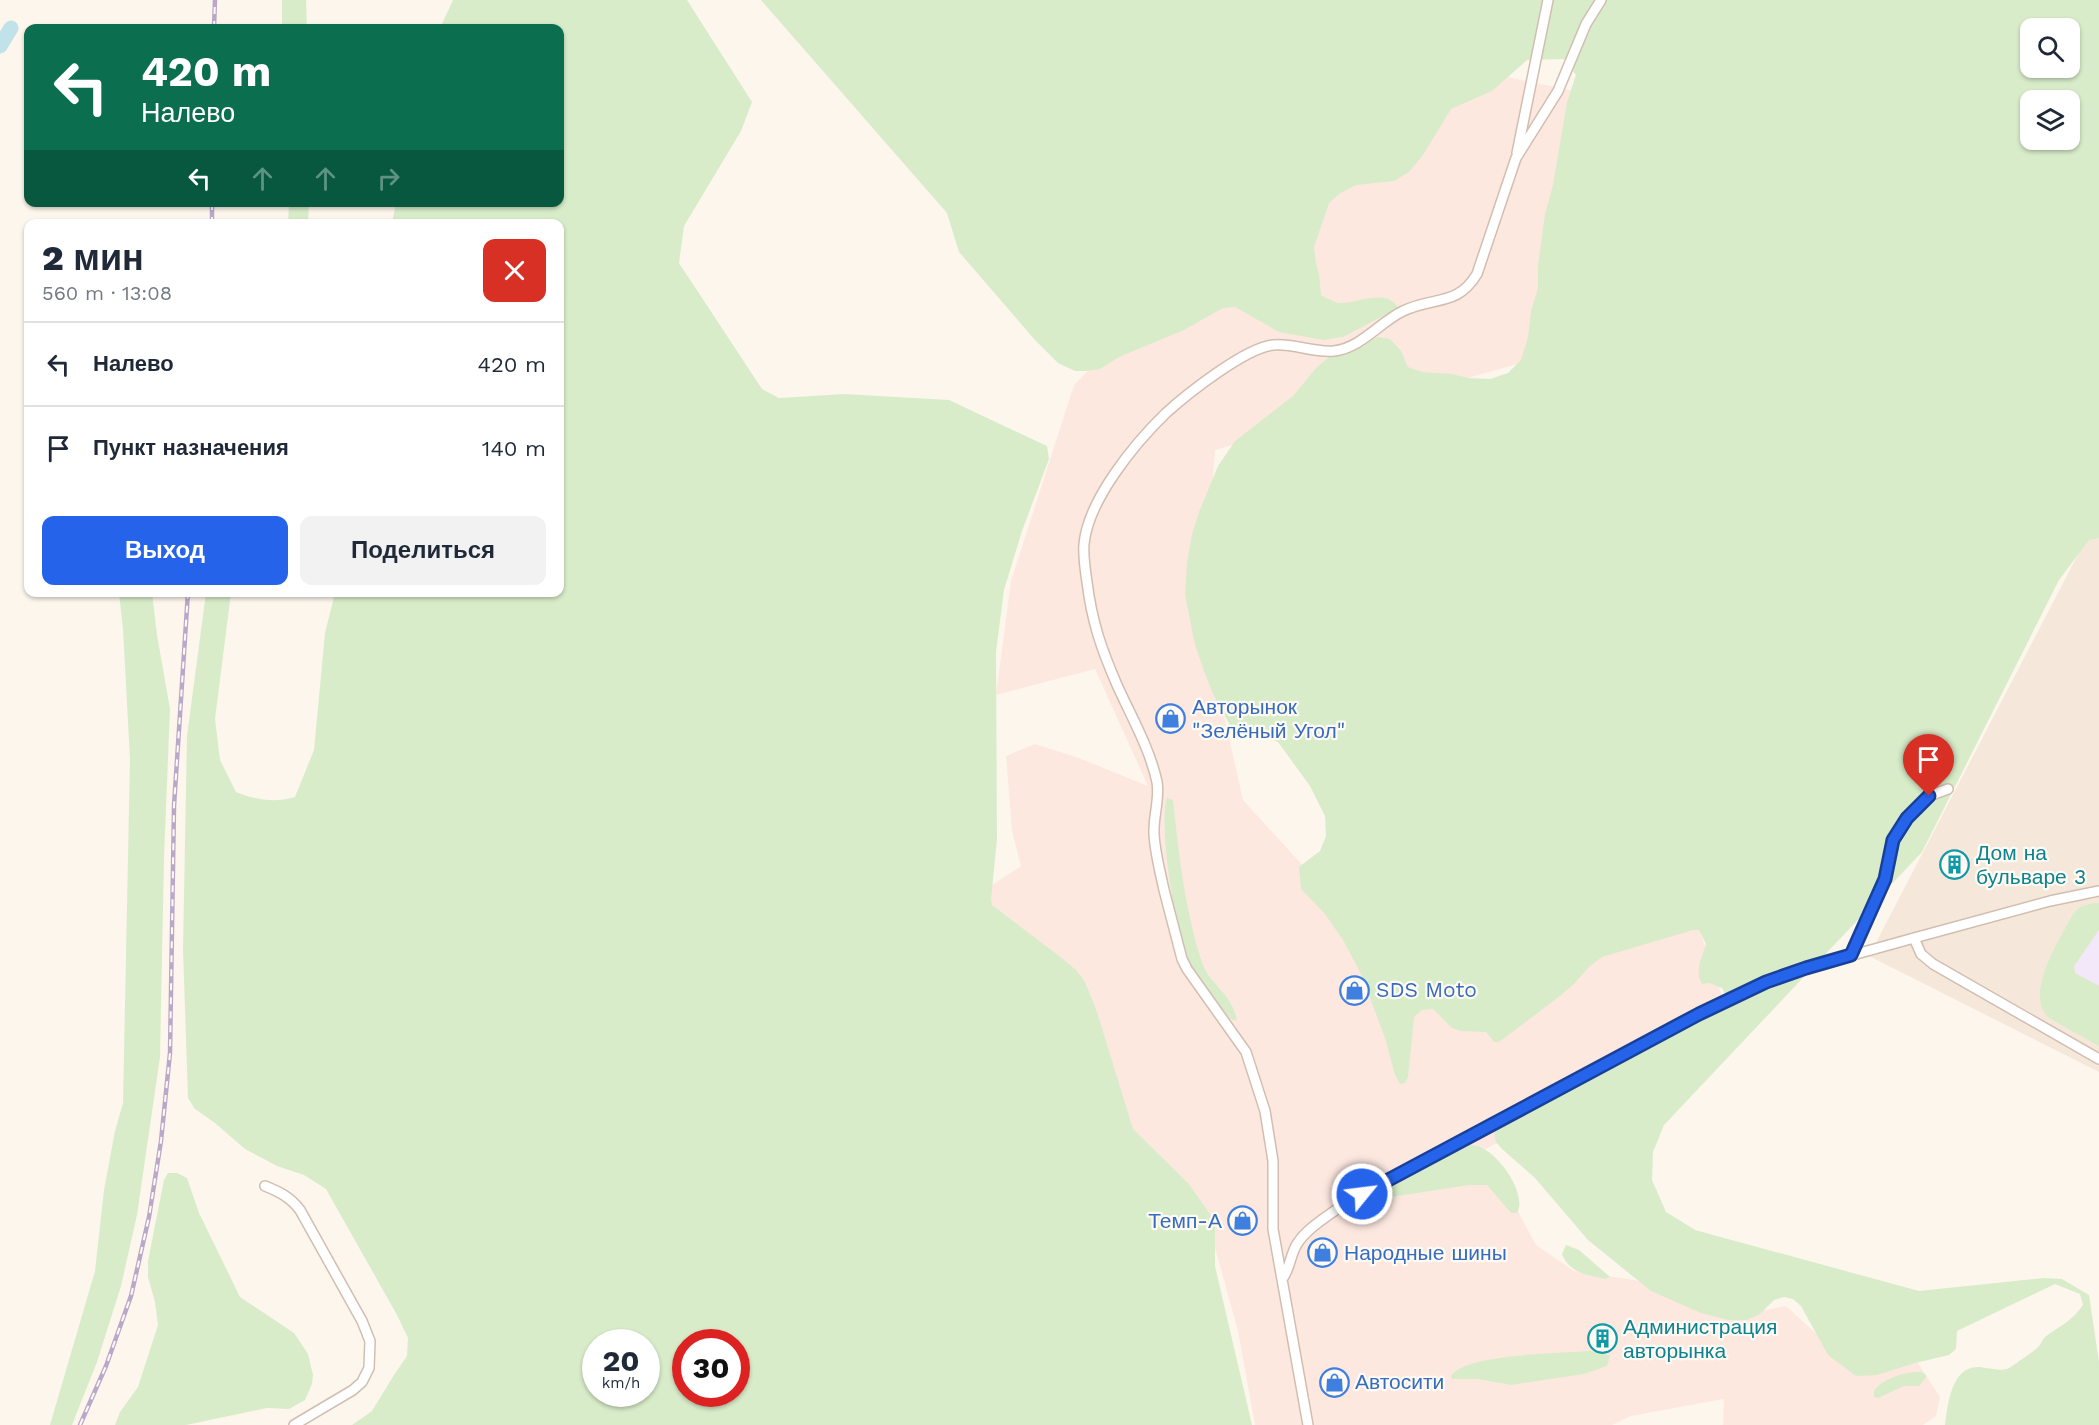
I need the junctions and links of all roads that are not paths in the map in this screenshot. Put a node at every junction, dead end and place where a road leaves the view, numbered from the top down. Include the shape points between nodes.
1 (1548, 0) edge
2 (1600, 0) edge
3 (1516, 158) junction
4 (1948, 789) dead end
5 (2099, 891) edge
6 (1914, 938) junction
7 (1851, 955) junction
8 (2099, 1059) edge
9 (265, 1186) dead end
10 (1282, 1279) junction
11 (294, 1425) edge
12 (1308, 1425) edge

1 - 3 street
2 - 3 street via 1558,92
3 - 10 street via 1477,274 1465,291 1402,312 1336,351 1267,346 1199,384 1134,445 1092,515 1084,542 1090,609 1097,638 1156,782 1156,856 1182,959 1246,1052 1264,1111 1272,1148 1273,1229
4 - 7 street via 1929,796 1907,818 1893,840 1885,879
5 - 6 street
6 - 7 street
6 - 8 street via 1921,954 1934,964
7 - 10 street via 1766,982 1699,1014 1341,1206 1297,1243
9 - 11 street via 291,1199 300,1210 370,1341 369,1368 362,1382
10 - 12 street

